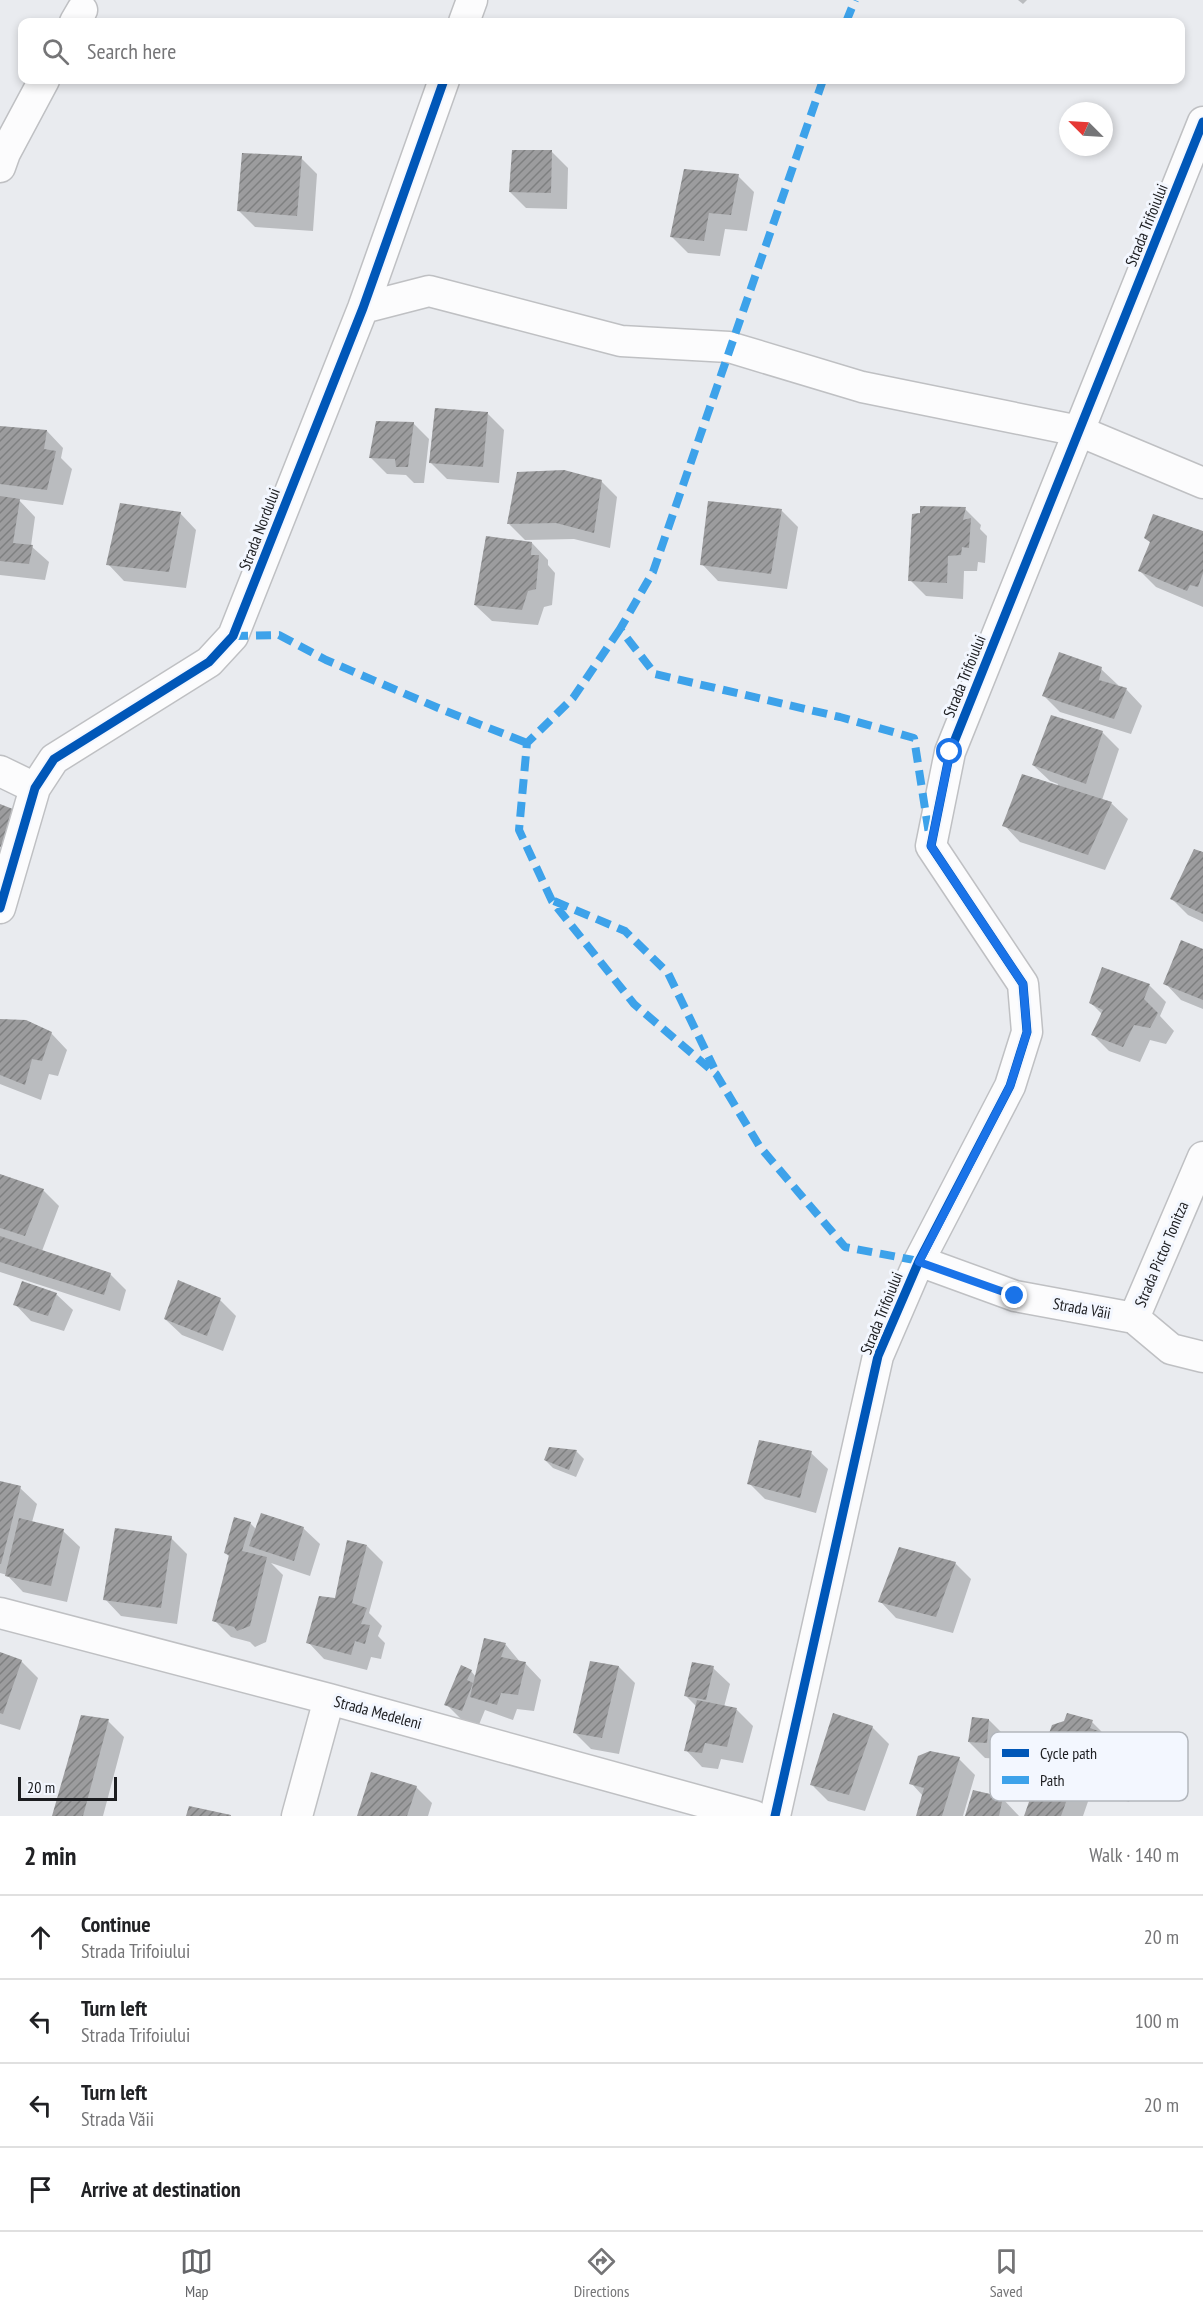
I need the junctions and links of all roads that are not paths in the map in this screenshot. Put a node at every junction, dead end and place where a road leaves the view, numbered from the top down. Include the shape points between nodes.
1 (472, 0) edge
2 (465, 18) edge
3 (42, 84) edge
4 (443, 84) edge
5 (1203, 122) edge
6 (0, 167) edge
7 (363, 308) junction
8 (1079, 431) junction
9 (1203, 483) edge
10 (0, 771) edge
11 (35, 788) junction
12 (0, 908) edge
13 (1203, 1157) edge
14 (919, 1262) junction
15 (1134, 1318) junction
16 (1203, 1357) edge
17 (0, 1613) edge
18 (329, 1699) junction
19 (297, 1816) edge
20 (754, 1816) edge
21 (776, 1816) edge

1 - 2 street
3 - 6 street
4 - 7 street, Strada Nordului
5 - 8 street, Strada Trifoiului
7 - 8 street via 429,291 621,341 729,347 862,387
7 - 11 street, Strada Nordului via 233,636 209,662 54,759
8 - 9 street
8 - 14 street, Strada Trifoiului via 950,752 931,846 1023,984 1027,1032 1010,1086
10 - 11 street
11 - 12 street, Strada Nordului
13 - 15 street, Strada Pictor Tonitza
14 - 15 street, Strada Văii via 1015,1296
14 - 21 street, Strada Trifoiului via 878,1356
15 - 16 street, Strada Văii via 1171,1349
17 - 18 street, Strada Medeleni
18 - 19 street
18 - 20 street, Strada Medeleni

